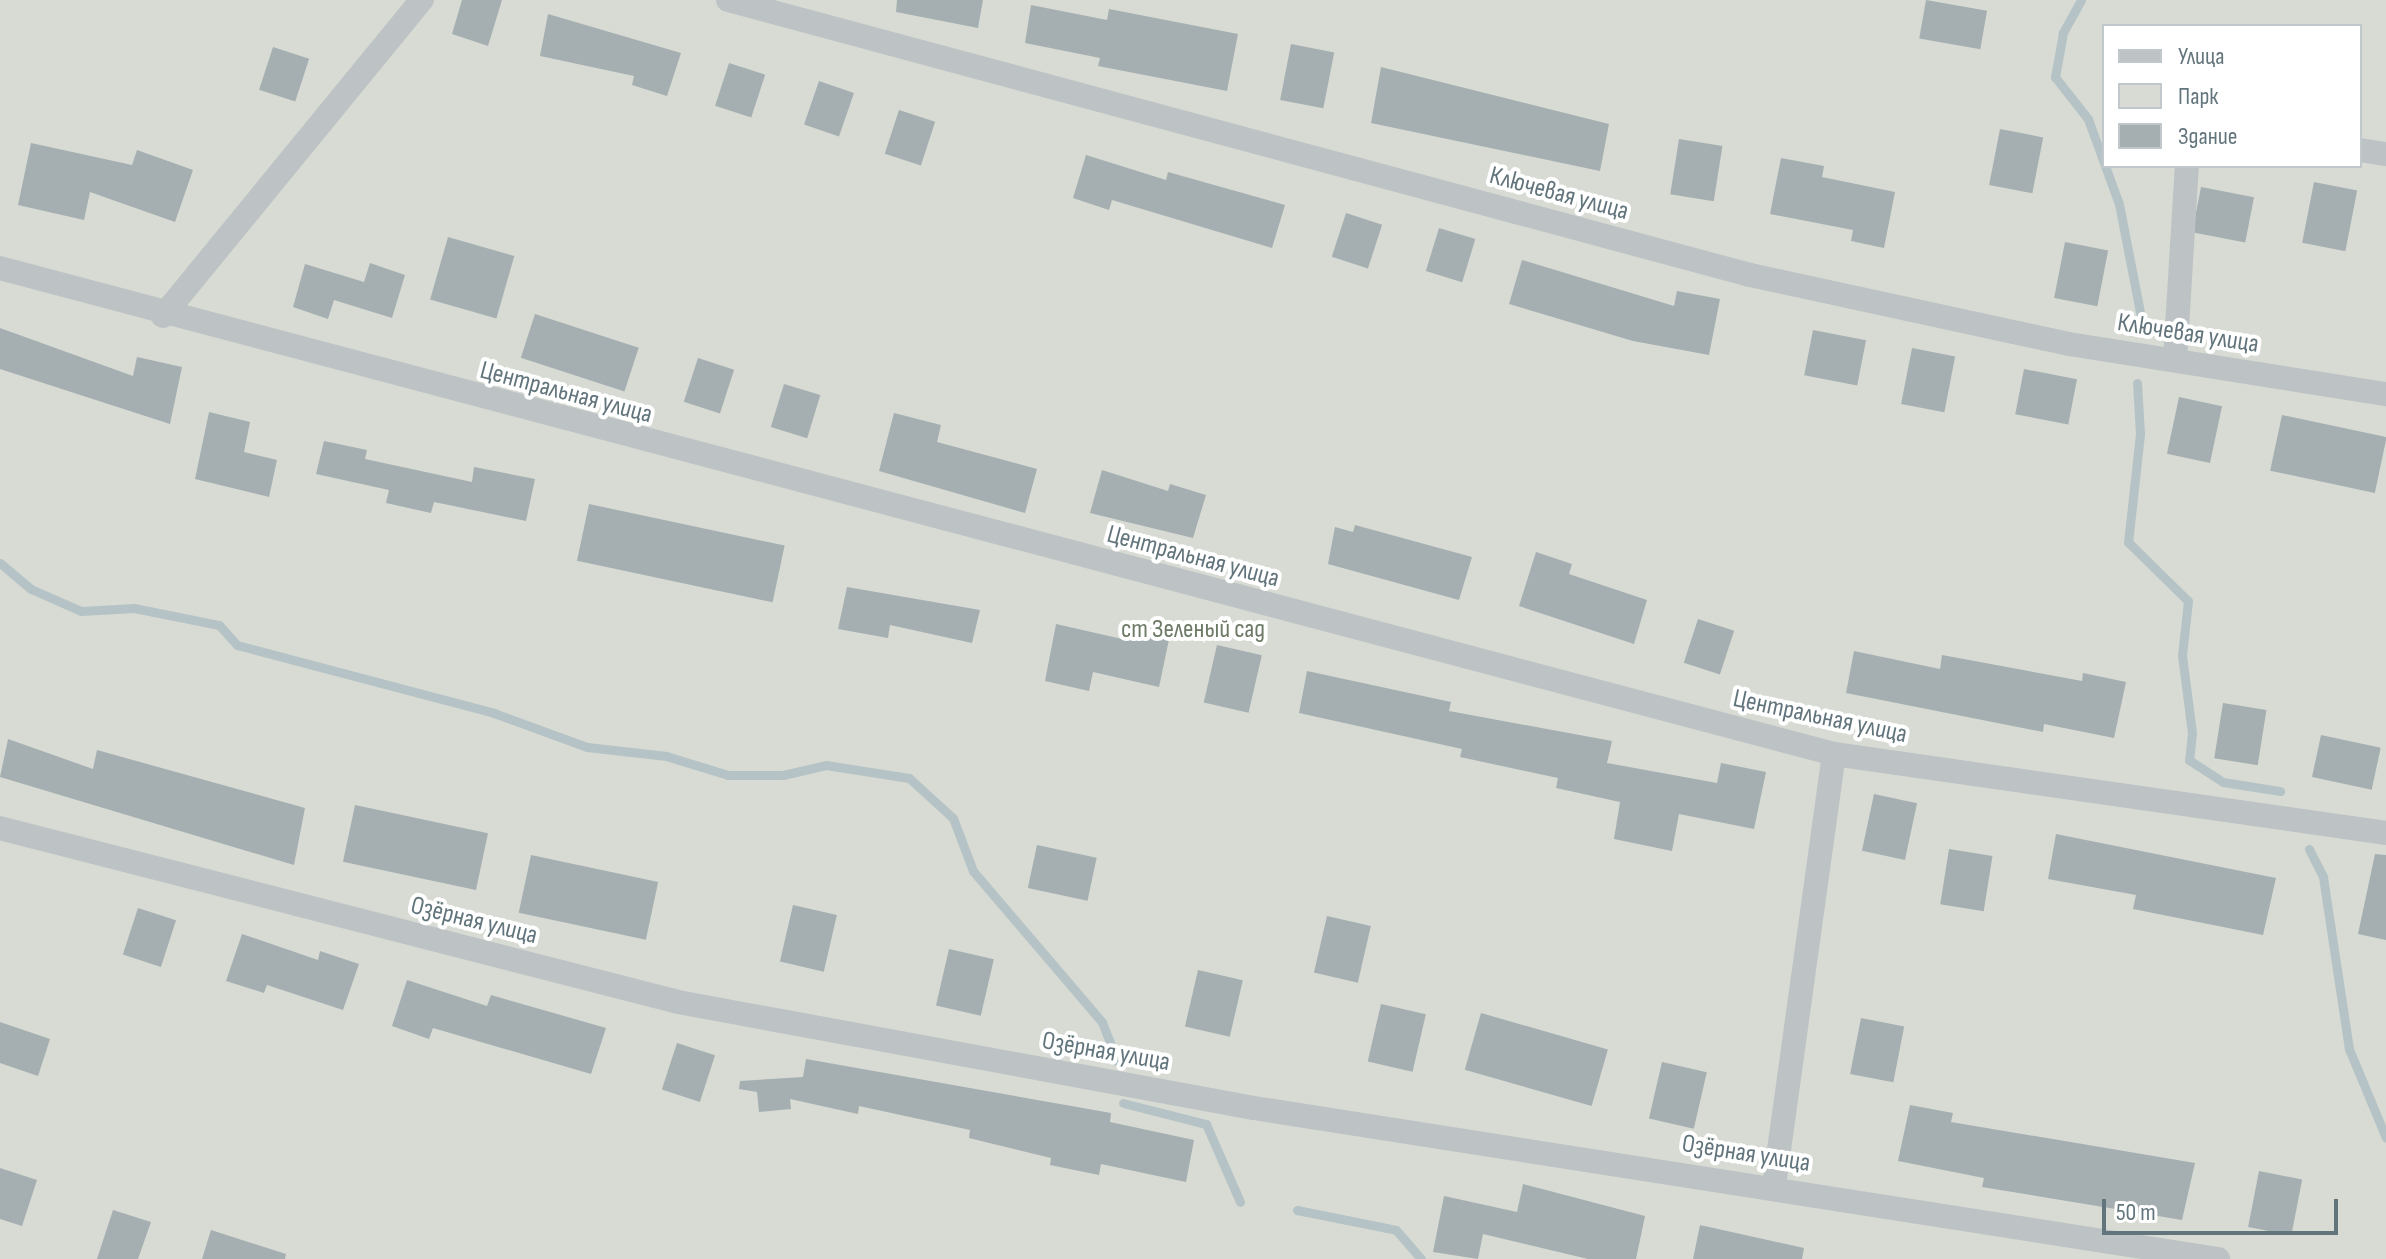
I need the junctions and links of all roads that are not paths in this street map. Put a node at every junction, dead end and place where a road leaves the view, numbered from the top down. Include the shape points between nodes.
1 (422, 0) edge
2 (728, 0) edge
3 (2362, 150) edge
4 (2386, 154) edge
5 (2187, 168) edge
6 (0, 268) edge
7 (163, 316) junction
8 (2175, 360) junction
9 (2386, 394) edge
10 (1834, 754) junction
11 (0, 828) edge
12 (2386, 833) edge
13 (1774, 1186) junction
14 (2218, 1259) edge

1 - 7 street
2 - 8 street, Ключевая улица via 1750,275
3 - 4 street
5 - 8 street
6 - 7 street, Центральная улица
7 - 10 street, Центральная улица
8 - 9 street, Ключевая улица
10 - 12 street, Центральная улица
10 - 13 street
11 - 13 street, Озёрная улица via 678,1002 1254,1108
13 - 14 street, Озёрная улица

